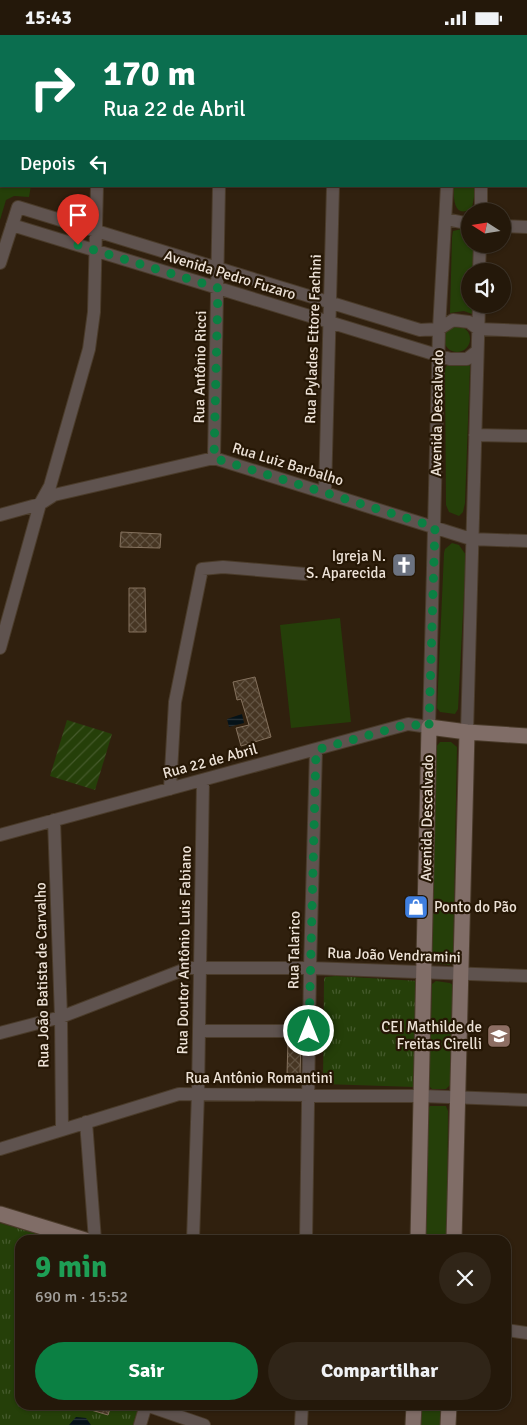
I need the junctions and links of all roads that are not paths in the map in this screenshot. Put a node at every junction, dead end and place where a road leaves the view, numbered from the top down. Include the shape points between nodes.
1 (96, 187) edge
2 (219, 187) edge
3 (334, 187) edge
4 (447, 187) edge
5 (481, 187) edge
6 (480, 203) edge
7 (446, 219) junction
8 (461, 222) edge
9 (12, 225) junction
10 (511, 226) edge
11 (527, 227) edge
12 (96, 231) junction
13 (95, 251) junction
14 (0, 263) edge
15 (218, 267) junction
16 (218, 288) junction
17 (331, 304) junction
18 (478, 313) edge
19 (330, 323) junction
20 (439, 329) junction
21 (478, 329) junction
22 (527, 331) edge
23 (476, 352) junction
24 (438, 355) junction
25 (475, 435) junction
26 (527, 436) edge
27 (214, 458) junction
28 (325, 492) junction
29 (40, 504) junction
30 (0, 515) edge
31 (435, 527) junction
32 (471, 539) junction
33 (527, 541) edge
34 (305, 574) dead end
35 (4, 621) edge
36 (0, 648) edge
37 (429, 727) junction
38 (467, 732) junction
39 (527, 735) edge
40 (316, 750) junction
41 (203, 780) junction
42 (170, 789) junction
43 (54, 820) junction
44 (0, 835) edge
45 (200, 968) junction
46 (310, 968) junction
47 (425, 971) junction
48 (461, 973) junction
49 (527, 976) edge
50 (61, 1017) junction
51 (199, 1031) junction
52 (309, 1031) junction
53 (0, 1033) edge
54 (198, 1093) junction
55 (308, 1095) junction
56 (421, 1096) junction
57 (457, 1097) junction
58 (527, 1100) edge
59 (86, 1122) junction
60 (62, 1129) junction
61 (0, 1149) edge
62 (0, 1214) edge
63 (69, 1235) edge
64 (95, 1235) edge
65 (193, 1235) edge
66 (306, 1235) edge
67 (418, 1235) edge
68 (454, 1235) edge
69 (511, 1331) edge
70 (527, 1333) edge
71 (144, 1410) edge
72 (160, 1410) edge
73 (302, 1410) edge
74 (414, 1410) edge
75 (449, 1410) edge
76 (140, 1425) edge
77 (204, 1425) edge
78 (301, 1425) edge
79 (413, 1425) edge
80 (448, 1425) edge

1 - 12 street
2 - 15 street, Rua Antônio Ricci
3 - 17 street, Rua Pylades Ettore Fachini
4 - 7 street, Avenida Descalvado
5 - 6 street
7 - 8 street
7 - 20 street, Avenida Descalvado
9 - 12 street, Avenida Pedro Fuzaro via 18,207
9 - 13 street, Avenida Pedro Fuzaro
9 - 14 street
10 - 11 street
12 - 13 street
12 - 15 street, Avenida Pedro Fuzaro
13 - 16 street, Avenida Pedro Fuzaro
13 - 29 street via 94,312 89,349 50,486
15 - 16 street, Rua Antônio Ricci
15 - 17 street, Avenida Pedro Fuzaro
16 - 19 street, Avenida Pedro Fuzaro
16 - 27 street, Rua Antônio Ricci
17 - 19 street, Rua Pylades Ettore Fachini
17 - 20 street, Avenida Pedro Fuzaro via 420,331
18 - 21 street
19 - 24 street, Avenida Pedro Fuzaro
19 - 28 street, Rua Pylades Ettore Fachini
20 - 21 street via 453,320 469,322
20 - 24 street, Avenida Descalvado
21 - 22 street
21 - 23 street
23 - 24 street via 467,359
23 - 25 street
24 - 31 street, Avenida Descalvado
25 - 26 street
25 - 32 street
27 - 28 street, Rua Luiz Barbalho
27 - 29 street, Rua Luiz Barbalho via 54,495
28 - 31 street, Rua Luiz Barbalho
29 - 30 street, Rua Luiz Barbalho
29 - 35 street
31 - 32 street, Rua Luiz Barbalho
31 - 37 street, Avenida Descalvado
32 - 33 street, Rua Luiz Barbalho
32 - 38 street
34 - 42 street via 223,567 202,569 175,702
35 - 36 street
37 - 38 street
37 - 40 street, Rua 22 de Abril via 408,724
37 - 47 street, Avenida Descalvado
38 - 39 street
38 - 48 street
40 - 41 street, Rua 22 de Abril
40 - 46 street, Rua Talarico
41 - 42 street, Rua 22 de Abril
41 - 45 street, Rua Doutor Antônio Luis Fabiano
42 - 43 street, Rua 22 de Abril
43 - 44 street, Rua 22 de Abril
43 - 50 street, Rua João Batista de Carvalho
45 - 46 street, Rua João Vendramini
45 - 50 street, Rua João Vendramini via 188,968
45 - 51 street, Rua Doutor Antônio Luis Fabiano
46 - 47 street, Rua João Vendramini
46 - 52 street, Rua Talarico
47 - 48 street, Rua João Vendramini
47 - 56 street, Avenida Descalvado
48 - 49 street, Rua João Vendramini
48 - 57 street
50 - 53 street, Rua João Vendramini
50 - 60 street, Rua João Batista de Carvalho
51 - 52 street
51 - 54 street, Rua Doutor Antônio Luis Fabiano
52 - 55 street, Rua Talarico
54 - 55 street, Rua Antônio Romantini
54 - 59 street, Rua Antônio Romantini via 178,1094
54 - 65 street, Rua Doutor Antônio Luis Fabiano
55 - 56 street, Rua Antônio Romantini
55 - 66 street, Rua Talarico
56 - 57 street, Rua Antônio Romantini
56 - 67 street, Avenida Descalvado
57 - 58 street, Rua Antônio Romantini
57 - 68 street
59 - 60 street, Rua Antônio Romantini
59 - 64 street
60 - 61 street, Rua Antônio Romantini
62 - 63 street
69 - 70 street
71 - 76 street
72 - 77 street
73 - 78 street
74 - 79 street
75 - 80 street

